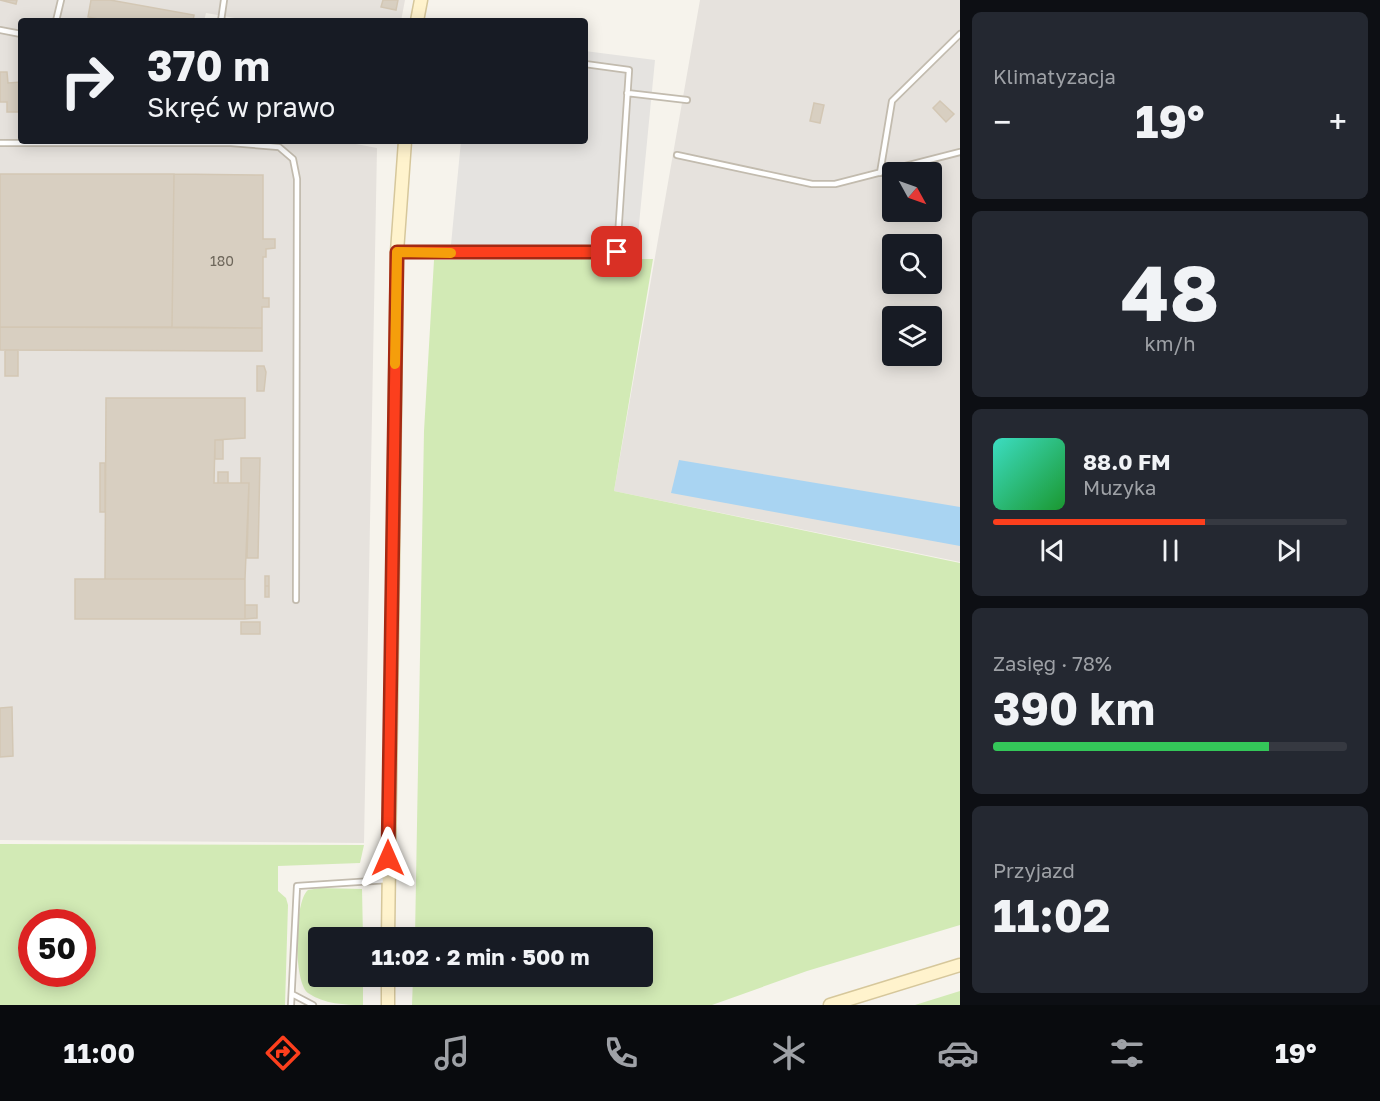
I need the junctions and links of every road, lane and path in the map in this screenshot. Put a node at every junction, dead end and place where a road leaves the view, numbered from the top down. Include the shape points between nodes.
1 (61, 0) edge
2 (225, 0) edge
3 (421, 0) edge
4 (57, 18) edge
5 (222, 18) edge
6 (418, 18) edge
7 (0, 30) edge
8 (18, 33) edge
9 (960, 34) edge
10 (588, 64) edge
11 (627, 93) junction
12 (687, 100) dead end
13 (0, 143) edge
14 (18, 143) edge
15 (248, 144) edge
16 (405, 144) edge
17 (960, 152) edge
18 (677, 155) dead end
19 (880, 173) junction
20 (397, 252) junction
21 (296, 600) dead end
22 (388, 880) junction
23 (388, 927) edge
24 (960, 965) edge
25 (388, 987) edge
26 (292, 994) junction
27 (291, 1005) edge
28 (313, 1005) edge
29 (388, 1005) edge
30 (830, 1005) edge

1 - 4 lane
2 - 5 lane
3 - 6 main road
7 - 8 lane
9 - 19 lane via 892,101
10 - 11 lane via 628,70
11 - 12 lane
11 - 20 lane via 617,252
13 - 14 lane
15 - 21 lane via 279,147 293,159 297,178
16 - 20 main road
17 - 19 lane
18 - 19 lane via 812,184 835,184
20 - 22 main road
22 - 23 main road
22 - 26 lane via 297,886
24 - 30 main road
25 - 29 main road
26 - 27 lane
26 - 28 lane

